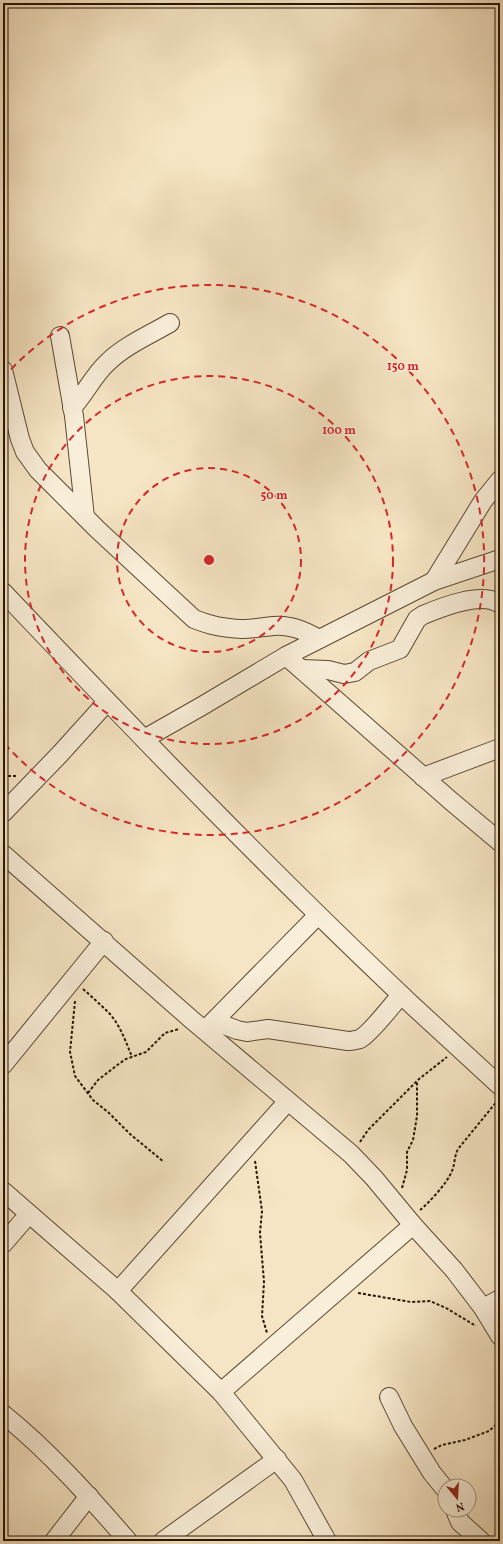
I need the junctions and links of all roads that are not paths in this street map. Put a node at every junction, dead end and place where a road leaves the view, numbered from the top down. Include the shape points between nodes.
1 (170, 323) dead end
2 (60, 336) dead end
3 (3, 370) edge
4 (72, 408) junction
5 (500, 480) edge
6 (84, 517) junction
7 (500, 559) edge
8 (434, 581) junction
9 (3, 592) edge
10 (500, 604) edge
11 (320, 639) junction
12 (286, 656) junction
13 (301, 670) junction
14 (107, 702) junction
15 (144, 739) junction
16 (500, 748) edge
17 (424, 777) junction
18 (3, 813) edge
19 (500, 842) edge
20 (3, 854) edge
21 (318, 915) junction
22 (104, 941) junction
23 (401, 995) junction
24 (206, 1025) junction
25 (3, 1065) edge
26 (500, 1086) edge
27 (288, 1101) junction
28 (3, 1191) edge
29 (29, 1214) junction
30 (407, 1218) junction
31 (3, 1244) edge
32 (118, 1291) junction
33 (500, 1299) edge
34 (483, 1308) junction
35 (500, 1336) edge
36 (221, 1392) junction
37 (388, 1397) dead end
38 (3, 1414) edge
39 (277, 1459) junction
40 (437, 1480) edge
41 (89, 1496) junction
42 (458, 1518) edge
43 (54, 1541) edge
44 (128, 1541) edge
45 (163, 1541) edge
46 (327, 1541) edge
47 (481, 1541) edge

1 - 4 street via 107,362
2 - 4 street
3 - 6 street via 20,439 26,452 38,470
4 - 6 street
5 - 8 street via 483,501
6 - 11 street via 194,619 214,626 236,628 294,628
7 - 8 street
8 - 11 street
9 - 14 street
10 - 13 street via 490,599 474,599 423,615 417,619 400,649 369,661 355,672 344,674 328,670
11 - 12 street
12 - 13 street
12 - 15 street
13 - 17 street
14 - 15 street
14 - 18 street
15 - 21 street
16 - 17 street
17 - 19 street
20 - 22 street
21 - 23 street
21 - 24 street
22 - 24 street
22 - 25 street
23 - 24 street via 368,1032 355,1040 268,1029 247,1032
23 - 26 street
24 - 27 street
27 - 30 street via 350,1154
27 - 32 street
28 - 29 street
29 - 31 street
29 - 32 street
30 - 34 street via 454,1270
30 - 36 street via 276,1345
32 - 36 street
33 - 34 street
34 - 35 street
36 - 39 street
37 - 40 street
38 - 41 street
39 - 45 street
39 - 46 street via 293,1480
41 - 43 street
41 - 44 street
42 - 47 street

